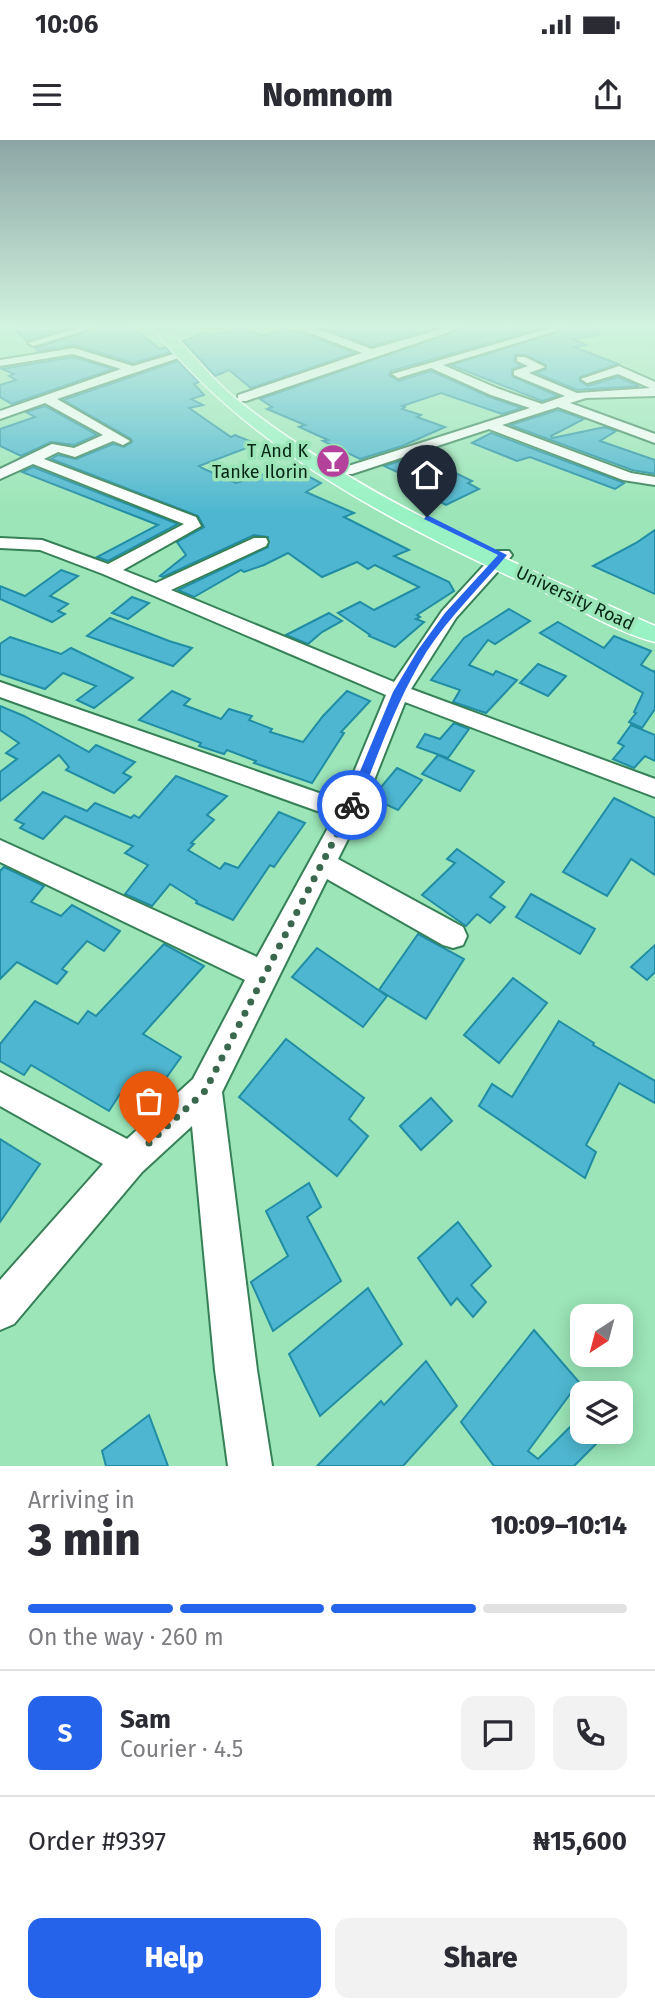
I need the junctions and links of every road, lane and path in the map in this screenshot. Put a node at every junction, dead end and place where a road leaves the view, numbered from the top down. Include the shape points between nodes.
1 (76, 389) edge
2 (217, 389) edge
3 (232, 389) edge
4 (271, 389) edge
5 (488, 389) edge
6 (557, 389) edge
7 (655, 392) edge
8 (577, 397) junction
9 (242, 398) junction
10 (47, 399) junction
11 (556, 402) junction
12 (540, 407) junction
13 (0, 415) edge
14 (487, 424) junction
15 (112, 436) junction
16 (655, 439) edge
17 (127, 442) dead end
18 (32, 459) junction
19 (347, 471) junction
20 (0, 475) edge
21 (655, 481) edge
22 (0, 527) edge
23 (260, 542) dead end
24 (0, 543) edge
25 (42, 545) junction
26 (499, 558) junction
27 (109, 570) junction
28 (156, 590) junction
29 (655, 625) edge
30 (655, 635) edge
31 (0, 690) edge
32 (398, 692) junction
33 (655, 788) edge
34 (349, 813) junction
35 (0, 850) edge
36 (323, 864) junction
37 (453, 936) dead end
38 (263, 974) junction
39 (0, 1088) edge
40 (205, 1091) junction
41 (130, 1160) junction
42 (0, 1310) edge
43 (250, 1466) edge

1 - 10 street
2 - 26 main road, University Road via 284,442 401,513
3 - 9 main road, University Road
4 - 9 street
5 - 12 street
6 - 8 street
7 - 8 street via 598,392
8 - 11 street
9 - 19 main road, University Road via 283,432
10 - 13 street
10 - 15 street
11 - 12 street
11 - 16 street
12 - 14 street
14 - 19 street
14 - 21 street via 628,477
15 - 17 street
15 - 18 street via 75,453 57,447
18 - 20 street
18 - 27 street via 190,520 193,526
19 - 26 main road, University Road
22 - 25 street
23 - 28 street
24 - 25 street
25 - 27 street
26 - 29 main road, University Road
26 - 30 main road, University Road
26 - 32 street via 449,615
27 - 28 street
28 - 32 street
31 - 34 street
32 - 33 street
32 - 34 street
34 - 36 street
35 - 38 street
36 - 37 street
36 - 38 street
38 - 40 street
39 - 41 street
40 - 41 street
40 - 43 street
41 - 42 street

